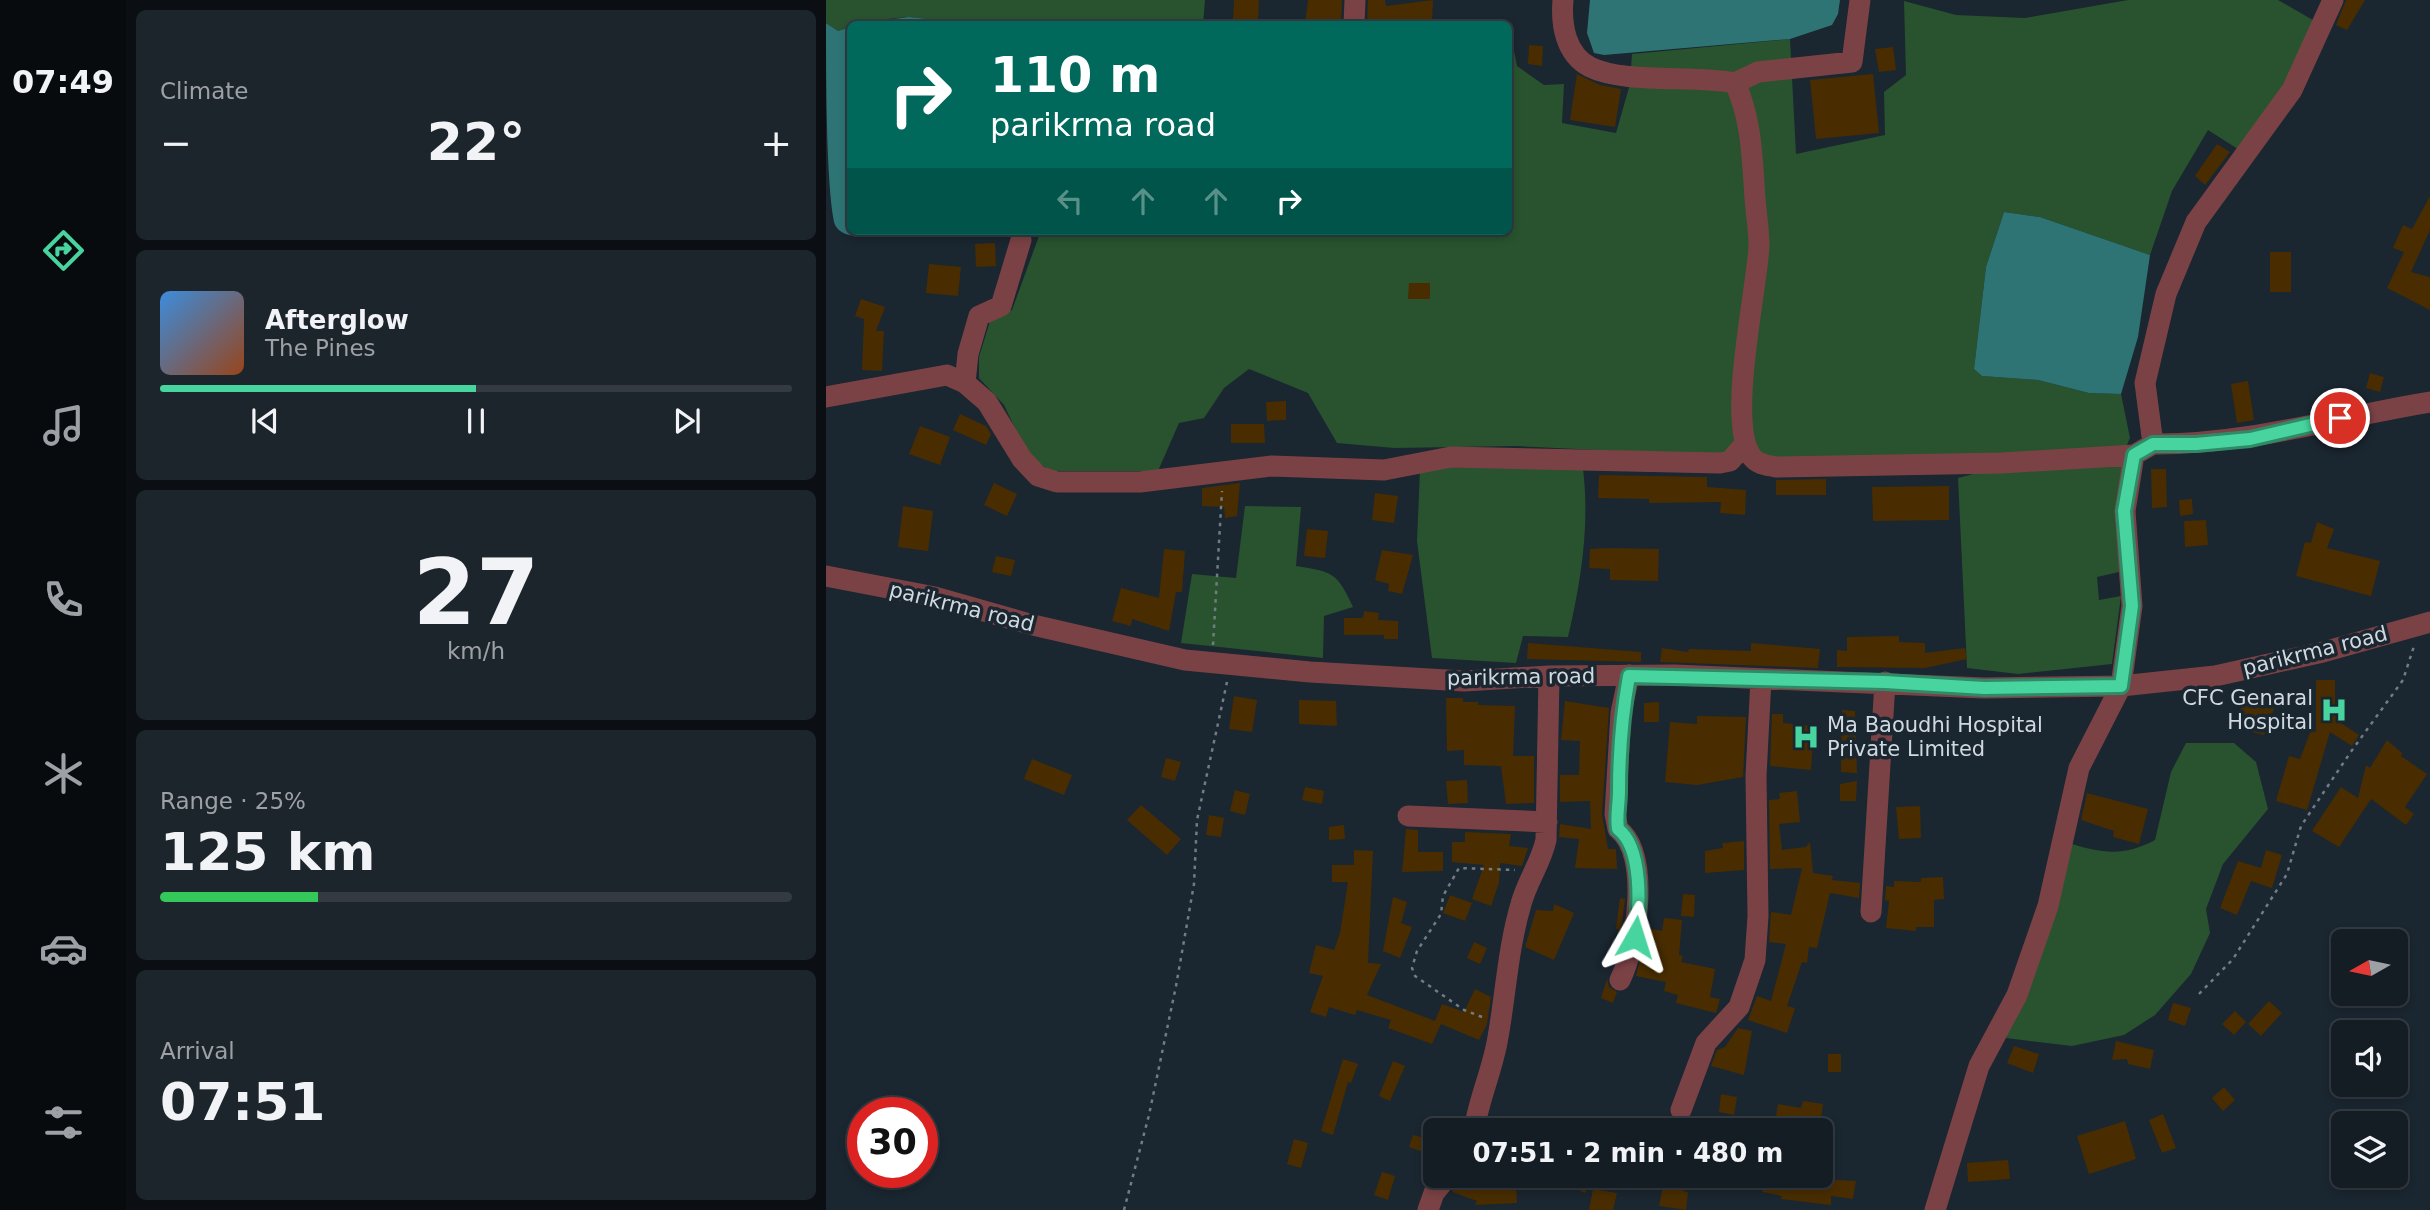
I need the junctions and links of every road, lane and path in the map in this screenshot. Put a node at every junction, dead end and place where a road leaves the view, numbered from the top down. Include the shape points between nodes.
1 (1355, 0) edge
2 (1563, 0) edge
3 (1860, 0) edge
4 (2333, 0) edge
5 (1354, 21) edge
6 (1735, 83) junction
7 (1021, 240) dead end
8 (965, 383) junction
9 (826, 397) edge
10 (2430, 402) edge
11 (1745, 444) junction
12 (2153, 444) junction
13 (2134, 455) junction
14 (1223, 470) junction
15 (826, 576) edge
16 (2421, 624) edge
17 (1221, 663) junction
18 (1549, 676) junction
19 (1629, 676) junction
20 (1761, 679) junction
21 (1885, 682) junction
22 (2121, 686) junction
23 (1408, 816) dead end
24 (1546, 822) junction
25 (1536, 872) junction
26 (1871, 912) dead end
27 (1620, 979) dead end
28 (2199, 994) dead end
29 (1500, 1024) junction
30 (1681, 1110) dead end
31 (1476, 1118) edge
32 (1438, 1188) edge
33 (1124, 1210) edge
34 (1428, 1210) edge
35 (1935, 1210) edge

1 - 5 street
2 - 6 street via 1565,39 1589,66 1628,75
3 - 6 street via 1852,62 1758,72
4 - 12 street via 2292,90 2196,222 2166,294 2145,383
6 - 11 street via 1750,122 1759,245 1742,373
7 - 8 street via 1000,306 979,316
8 - 9 street via 947,375
8 - 14 street via 987,402 1038,476 1093,484
10 - 12 street via 2250,439
11 - 13 street via 1752,458 1776,467 2002,463
11 - 14 street via 1730,461 1720,463 1451,457 1384,470
12 - 13 street
13 - 22 street via 2124,511 2132,606
14 - 17 path
15 - 17 street, parikrma road via 935,597 1185,660
16 - 22 street, parikrma road via 2215,676
16 - 28 path via 2403,680 2301,827 2287,874 2233,959
17 - 18 street, parikrma road via 1464,681
17 - 33 path via 1218,734 1197,820 1194,884 1176,986
18 - 19 street, parikrma road
18 - 24 street
19 - 20 street, parikrma road
19 - 27 street via 1621,713 1615,814 1634,857 1639,900 1635,937
20 - 21 street, parikrma road
20 - 30 street via 1755,960 1740,1007 1706,1043
21 - 22 street, parikrma road via 1984,688
21 - 26 street
22 - 35 street via 2079,768 2048,906 2017,995 1979,1066
23 - 24 street
24 - 25 street via 1546,840
25 - 29 street via 1522,901 1507,957
25 - 29 path via 1459,868 1412,968 1415,976 1464,1010
29 - 31 street
32 - 34 street

